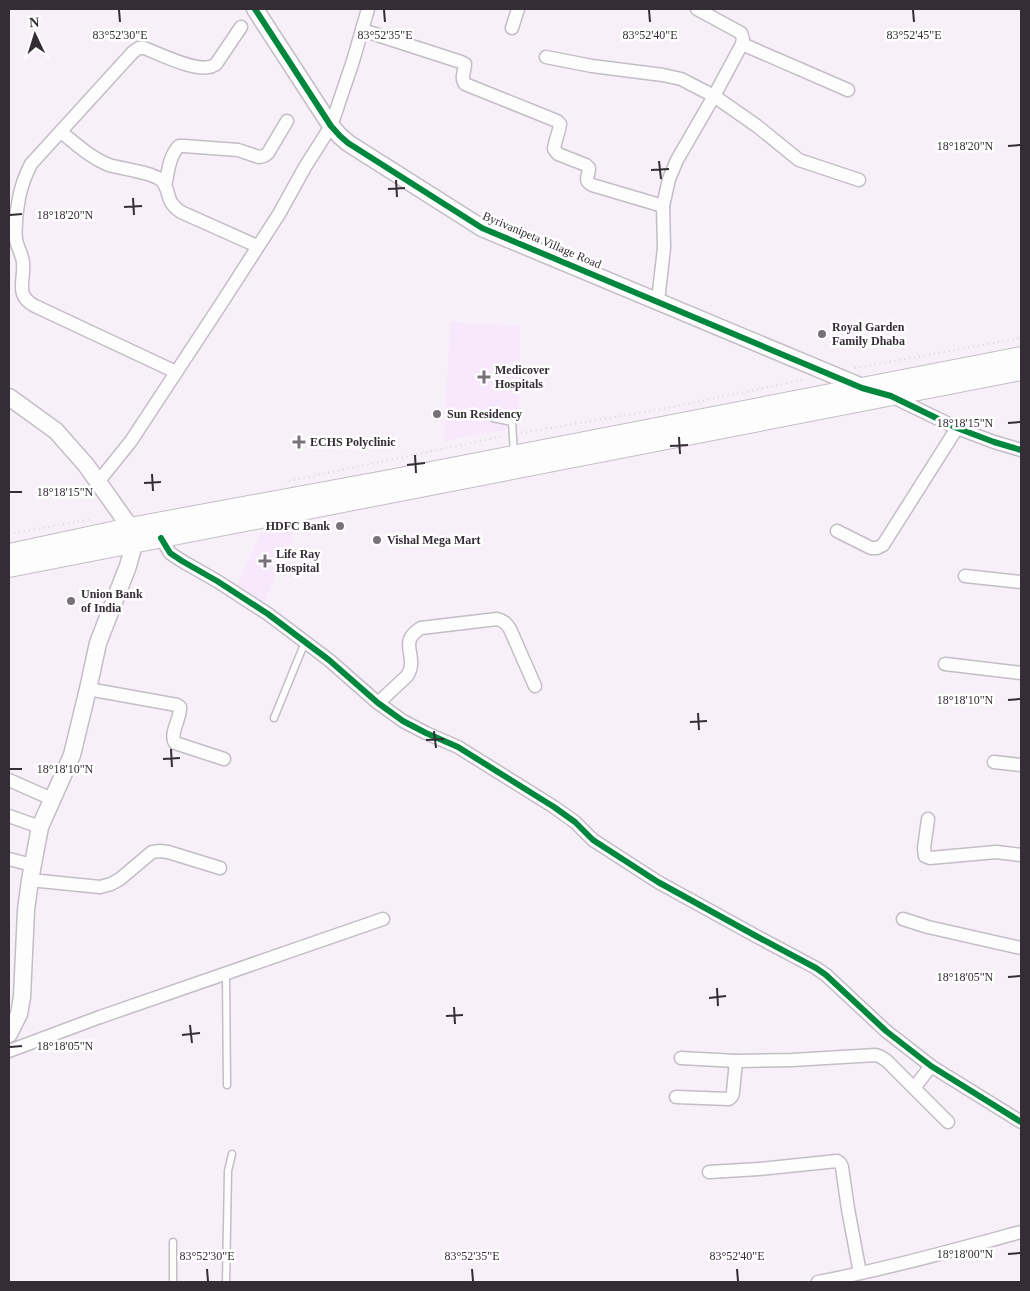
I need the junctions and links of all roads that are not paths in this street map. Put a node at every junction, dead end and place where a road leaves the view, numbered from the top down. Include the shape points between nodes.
1 (255, 9) edge
2 (368, 9) edge
3 (518, 9) edge
4 (698, 9) edge
5 (241, 27) dead end
6 (512, 28) dead end
7 (362, 30) junction
8 (742, 44) junction
9 (546, 57) dead end
10 (848, 90) dead end
11 (714, 96) junction
12 (287, 121) dead end
13 (331, 126) junction
14 (61, 132) junction
15 (859, 180) dead end
16 (166, 186) junction
17 (14, 196) edge
18 (663, 206) junction
19 (257, 246) junction
20 (658, 301) junction
21 (1021, 356) edge
22 (1021, 371) edge
23 (176, 372) junction
24 (862, 388) junction
25 (890, 396) junction
26 (9, 397) edge
27 (493, 418) dead end
28 (957, 428) junction
29 (1021, 450) edge
30 (514, 454) junction
31 (98, 482) junction
32 (836, 532) dead end
33 (132, 535) junction
34 (161, 538) junction
35 (9, 553) edge
36 (9, 568) edge
37 (965, 576) dead end
38 (1021, 582) edge
39 (305, 642) junction
40 (944, 664) dead end
41 (1021, 672) edge
42 (535, 686) dead end
43 (88, 689) junction
44 (378, 703) junction
45 (274, 718) dead end
46 (224, 759) dead end
47 (994, 762) dead end
48 (1021, 765) edge
49 (9, 780) edge
50 (52, 799) junction
51 (9, 816) edge
52 (928, 819) dead end
53 (40, 827) junction
54 (1021, 855) edge
55 (9, 859) edge
56 (220, 868) dead end
57 (31, 873) junction
58 (383, 919) dead end
59 (903, 919) dead end
60 (1021, 948) edge
61 (226, 974) junction
62 (9, 1034) edge
63 (9, 1052) edge
64 (680, 1058) dead end
65 (736, 1061) junction
66 (932, 1066) junction
67 (227, 1085) dead end
68 (914, 1088) junction
69 (676, 1097) dead end
70 (948, 1122) dead end
71 (1021, 1122) edge
72 (232, 1154) dead end
73 (709, 1172) dead end
74 (1021, 1232) edge
75 (173, 1242) dead end
76 (860, 1273) junction
77 (173, 1282) edge
78 (226, 1282) edge
79 (818, 1282) edge

1 - 13 street, Byrivanipeta Village Road
2 - 7 street
3 - 6 street
4 - 8 street via 741,34
5 - 14 street via 216,64 210,67 189,65 139,48
7 - 13 street
7 - 18 street via 462,62 465,64 462,81 465,84 557,121 560,130 554,149 589,168 588,183
8 - 10 street
8 - 11 street
9 - 11 street via 681,79
11 - 15 street via 799,160
11 - 18 street via 677,160
12 - 16 street via 264,156 238,150 179,146 172,156
13 - 19 street
13 - 20 street, Byrivanipeta Village Road via 348,143 482,228
14 - 16 street via 95,158 152,176
14 - 17 street via 31,164
16 - 19 street via 174,208
17 - 23 street via 16,241 23,260 23,298
18 - 20 street via 664,248
19 - 23 street
20 - 24 street, Byrivanipeta Village Road
21 - 24 main road
22 - 25 main road
23 - 31 street via 131,440
24 - 25 street, Byrivanipeta Village Road
24 - 30 main road
25 - 28 street
25 - 34 main road
26 - 31 street via 56,432
27 - 30 lane via 512,422
28 - 29 street
28 - 32 street via 883,545 871,548
30 - 33 main road
31 - 33 street
33 - 34 main road
33 - 35 main road
33 - 36 main road
33 - 43 street via 128,566 98,643
34 - 39 street via 170,553 218,581
37 - 38 street
39 - 44 street
39 - 45 lane
40 - 41 street
42 - 44 street via 510,629 497,619 421,628 413,632 409,643 410,671
43 - 46 street via 177,705 180,712 173,736 175,743
43 - 50 street via 72,754
44 - 66 street via 404,721 458,747 554,807 593,840 658,882 816,968
47 - 48 street
49 - 50 street
50 - 53 street
51 - 53 street
52 - 54 street via 924,848 925,856 930,858 996,852
53 - 57 street
55 - 57 street
56 - 57 street via 160,851 152,852 120,879 106,886
57 - 62 street via 22,997 19,1014
58 - 61 street
59 - 60 street
61 - 63 street
61 - 67 lane
64 - 65 street
65 - 68 street via 876,1055 887,1061
65 - 69 street via 729,1099
66 - 68 street
66 - 71 street
68 - 70 street
72 - 78 lane via 228,1171
73 - 76 street via 840,1163
74 - 76 street
75 - 77 lane
76 - 79 street

